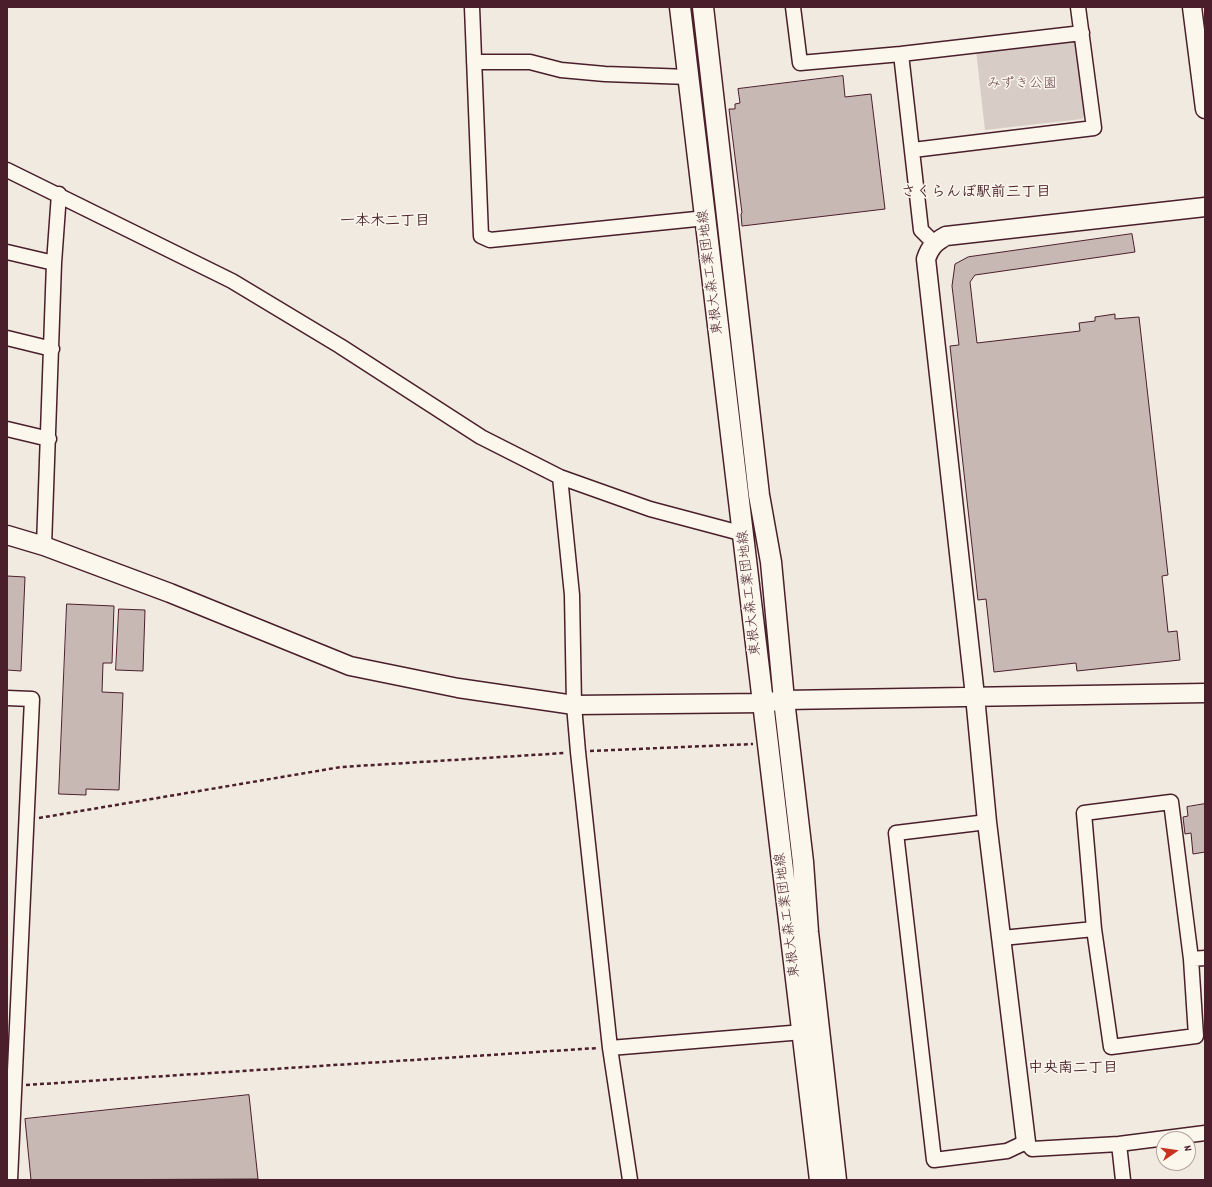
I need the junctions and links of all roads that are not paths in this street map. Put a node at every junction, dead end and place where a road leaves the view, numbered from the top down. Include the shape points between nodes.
1 (472, 7) edge
2 (680, 7) edge
3 (703, 7) edge
4 (793, 7) edge
5 (1078, 7) edge
6 (1192, 7) edge
7 (1082, 33) junction
8 (901, 54) junction
9 (474, 62) junction
10 (689, 77) junction
11 (1205, 108) edge
12 (913, 150) junction
13 (7, 170) edge
14 (59, 194) junction
15 (1205, 207) edge
16 (706, 218) junction
17 (934, 242) junction
18 (7, 252) edge
19 (54, 264) junction
20 (7, 338) edge
21 (52, 349) junction
22 (7, 429) edge
23 (49, 439) junction
24 (560, 476) junction
25 (744, 534) junction
26 (7, 535) edge
27 (44, 546) junction
28 (1205, 693) edge
29 (975, 696) junction
30 (7, 698) edge
31 (784, 700) junction
32 (763, 702) junction
33 (574, 705) junction
34 (987, 822) junction
35 (1094, 929) junction
36 (1002, 938) junction
37 (1198, 958) edge
38 (803, 1032) junction
39 (610, 1048) junction
40 (1205, 1133) edge
41 (1026, 1142) junction
42 (1119, 1144) junction
43 (10, 1180) edge
44 (630, 1180) edge
45 (820, 1180) edge
46 (836, 1180) edge
47 (1123, 1180) edge

1 - 9 street
2 - 10 main road, 東根大森工業団地線
3 - 31 main road, 東根大森工業団地線 via 759,495 771,562
4 - 8 street via 800,63
5 - 7 street
6 - 11 street
7 - 8 street
7 - 12 street via 1094,128
8 - 12 street
9 - 10 street via 530,62 561,70
9 - 16 street via 481,236 490,240
10 - 16 main road, 東根大森工業団地線
12 - 17 street via 921,230
13 - 14 street
14 - 19 street
14 - 24 street via 232,281 340,346 481,437
15 - 17 street via 946,236
16 - 25 main road, 東根大森工業団地線
17 - 29 street via 926,259
18 - 19 street
19 - 21 street
20 - 21 street
21 - 23 street
22 - 23 street
23 - 27 street
24 - 25 street via 650,508
24 - 33 street via 572,596
25 - 32 main road, 東根大森工業団地線
26 - 27 street
27 - 33 street via 170,593 350,666 458,688
28 - 29 street
29 - 31 street
29 - 34 street
30 - 43 street via 32,699
31 - 32 street
31 - 46 main road, 東根大森工業団地線
32 - 33 street
32 - 38 main road, 東根大森工業団地線
33 - 39 street
34 - 36 street
34 - 41 street via 896,833 934,1160 1007,1151
35 - 36 street
35 - 37 street via 1111,1047 1196,1036
35 - 37 street via 1084,812 1171,802
36 - 41 street
38 - 39 street
38 - 45 main road, 東根大森工業団地線
39 - 44 street
40 - 42 street
41 - 42 street via 1032,1150
42 - 47 street

